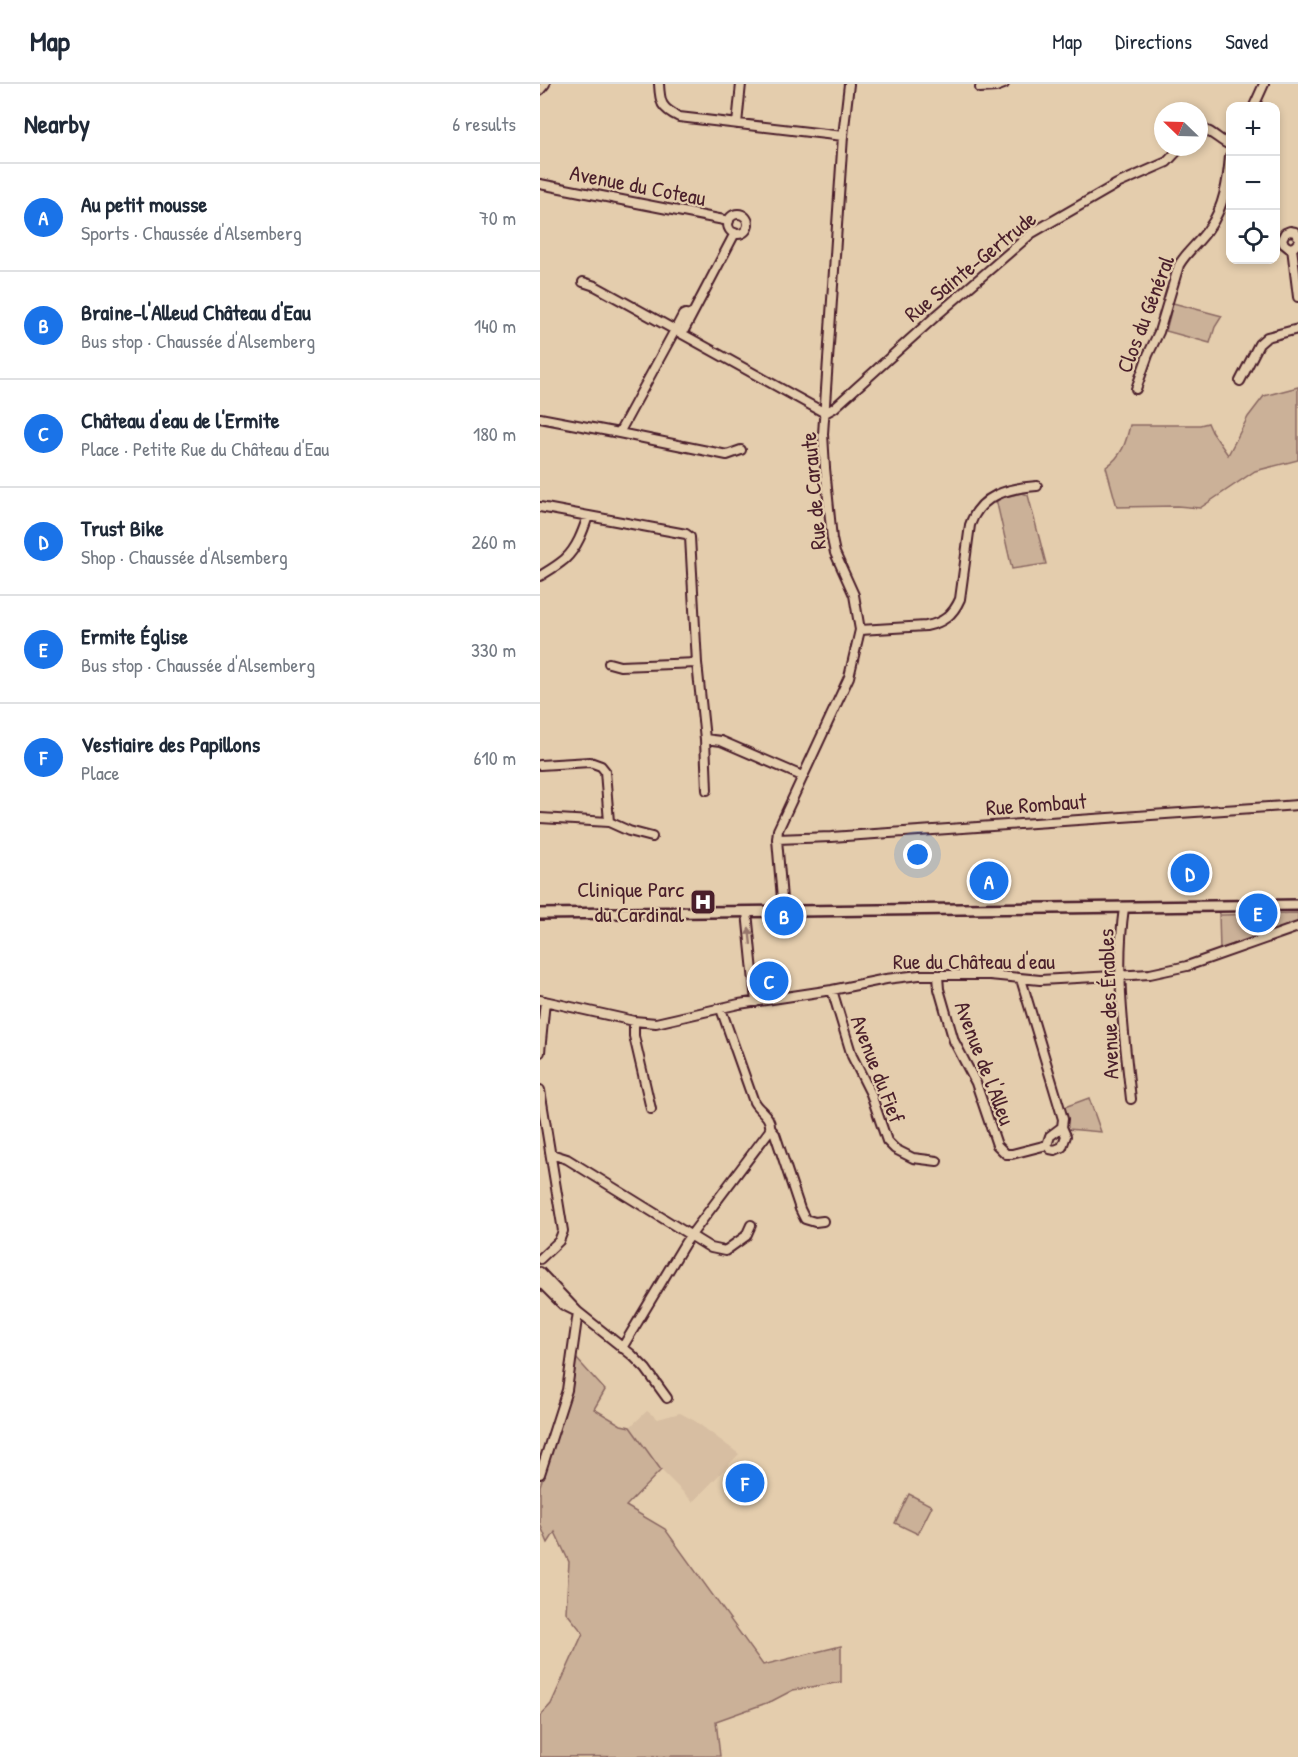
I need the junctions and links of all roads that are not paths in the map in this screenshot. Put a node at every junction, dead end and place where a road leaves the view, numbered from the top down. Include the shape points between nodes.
1 (545, 84) edge
2 (659, 84) edge
3 (741, 84) edge
4 (849, 84) edge
5 (1004, 84) edge
6 (1264, 84) edge
7 (980, 88) dead end
8 (540, 90) edge
9 (1256, 102) edge
10 (737, 124) junction
11 (1208, 131) edge
12 (843, 136) junction
13 (1226, 144) edge
14 (1173, 156) edge
15 (540, 184) edge
16 (1226, 185) edge
17 (729, 221) junction
18 (735, 233) junction
19 (1298, 236) edge
20 (1295, 245) edge
21 (583, 282) dead end
22 (1298, 297) edge
23 (1298, 329) edge
24 (679, 332) junction
25 (1240, 381) dead end
26 (1136, 389) dead end
27 (825, 413) junction
28 (540, 418) edge
29 (619, 433) junction
30 (741, 450) dead end
31 (1037, 486) dead end
32 (540, 507) edge
33 (588, 516) junction
34 (540, 576) edge
35 (860, 630) junction
36 (609, 663) dead end
37 (697, 663) junction
38 (705, 739) junction
39 (540, 765) edge
40 (802, 776) junction
41 (706, 790) dead end
42 (1298, 805) edge
43 (540, 818) edge
44 (609, 822) junction
45 (652, 837) dead end
46 (777, 839) junction
47 (1298, 905) edge
48 (1124, 908) junction
49 (783, 911) junction
50 (747, 912) junction
51 (540, 914) edge
52 (1298, 927) edge
53 (938, 976) junction
54 (1121, 976) junction
55 (1021, 979) junction
56 (832, 990) junction
57 (543, 1000) edge
58 (756, 1002) junction
59 (721, 1009) junction
60 (634, 1021) junction
61 (540, 1052) edge
62 (540, 1090) edge
63 (1131, 1099) dead end
64 (651, 1108) dead end
65 (1062, 1127) junction
66 (769, 1131) junction
67 (1047, 1145) junction
68 (551, 1154) junction
69 (937, 1161) dead end
70 (823, 1221) dead end
71 (751, 1225) dead end
72 (691, 1234) junction
73 (540, 1259) edge
74 (540, 1272) edge
75 (540, 1282) edge
76 (578, 1312) junction
77 (622, 1348) junction
78 (668, 1398) dead end
79 (540, 1474) edge

1 - 8 street
2 - 10 street via 666,110 679,117
3 - 10 street
4 - 12 street, Rue de Caraute
5 - 7 street
6 - 9 street
10 - 12 street
11 - 13 street
12 - 27 street, Rue de Caraute
14 - 27 street, Rue Sainte-Gertrude via 1032,233
15 - 17 street, Avenue du Coteau
16 - 26 street, Clos du Général via 1215,219 1176,272 1159,332
17 - 18 street, Avenue du Coteau
17 - 18 street, Avenue du Coteau via 740,214 747,219 744,232
18 - 24 street, Avenue du Coteau via 692,315 682,315
19 - 20 street via 1290,231 1282,236 1284,244
20 - 22 street
21 - 24 street
23 - 25 street via 1267,337 1259,344
24 - 27 street
24 - 29 street
27 - 35 street, Rue de Caraute via 823,434 832,539 854,595
28 - 29 street
29 - 30 street via 727,455
31 - 35 street via 1001,493 980,505 970,525 960,599 949,617 934,625
32 - 33 street
33 - 34 street via 574,548
33 - 37 street via 690,537
35 - 40 street, Rue de Caraute via 849,677
36 - 37 street
37 - 38 street
38 - 40 street via 721,741
38 - 41 street
39 - 44 street via 590,762 601,766 605,771
40 - 46 street, Rue de Caraute
42 - 46 street, Rue Rombaut
43 - 44 street
44 - 45 street
46 - 49 street, Rue de Caraute
47 - 48 main road
48 - 49 main road
48 - 54 street, Avenue des Érables
49 - 50 main road
50 - 51 main road
58 -> 50 street
52 - 54 street, Rue du Château d'eau via 1187,966
53 - 55 street, Rue du Château d'eau
53 - 56 street, Rue du Château d'eau via 886,979
53 - 67 street, Avenue de l'Alleu via 954,1041 976,1083 997,1145 1006,1154
54 - 55 street, Rue du Château d'eau
54 - 63 street, Avenue des Érables
55 - 65 street, Avenue de l'Alleu via 1063,1119
56 - 58 street, Rue du Château d'eau
56 - 69 street, Avenue du Fief via 852,1056 871,1094 886,1141 913,1158
57 - 60 street, Rue du Château d'eau
57 - 61 street
58 - 59 street, Rue du Château d'eau
59 - 60 street, Rue du Château d'eau via 656,1023
59 - 66 street via 754,1102 768,1117
60 - 64 street via 635,1042
62 - 68 street
65 - 67 street, Avenue de l'Alleu via 1050,1136
65 - 67 street, Avenue de l'Alleu via 1066,1136 1062,1147 1055,1150
66 - 70 street via 775,1134 805,1219
66 - 72 street
68 - 72 street via 567,1159
68 - 73 street via 563,1231 559,1241
71 - 72 street via 746,1236 725,1251 711,1248
72 - 77 street
74 - 76 street
75 - 76 street via 563,1305
76 - 77 street
76 - 79 street via 567,1390
77 - 78 street via 646,1369

